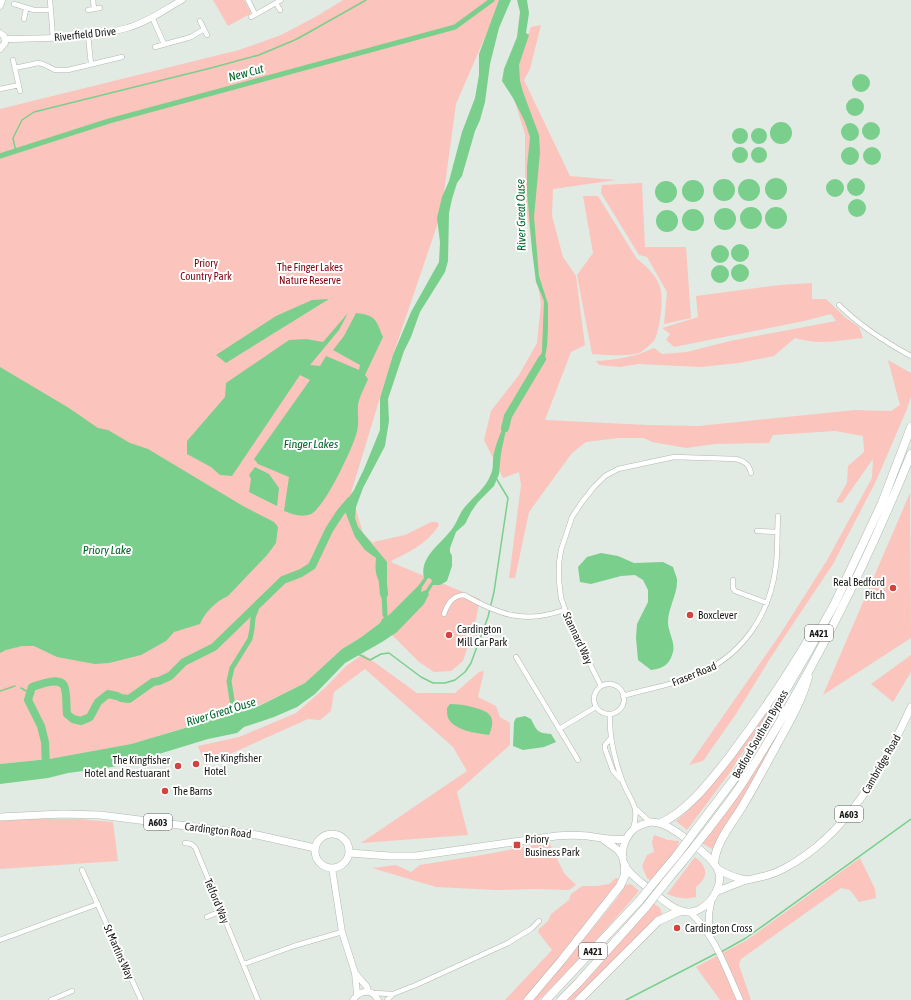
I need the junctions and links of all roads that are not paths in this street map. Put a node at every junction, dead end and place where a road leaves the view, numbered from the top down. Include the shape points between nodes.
1 (2, 0) edge
2 (50, 0) edge
3 (93, 0) edge
4 (182, 0) edge
5 (248, 0) edge
6 (281, 0) edge
7 (276, 3) junction
8 (14, 4) dead end
9 (0, 6) edge
10 (100, 8) dead end
11 (26, 9) junction
12 (94, 9) junction
13 (51, 10) junction
14 (88, 10) dead end
15 (280, 10) dead end
16 (256, 14) junction
17 (152, 17) junction
18 (250, 17) dead end
19 (24, 20) dead end
20 (200, 21) dead end
21 (204, 29) junction
22 (0, 33) edge
23 (88, 35) junction
24 (207, 35) dead end
25 (53, 38) junction
26 (5, 39) junction
27 (164, 44) junction
28 (155, 47) dead end
29 (0, 50) edge
30 (122, 57) dead end
31 (13, 60) dead end
32 (91, 64) junction
33 (15, 68) junction
34 (19, 85) junction
35 (0, 89) edge
36 (20, 91) dead end
37 (839, 305) dead end
38 (909, 355) edge
39 (911, 427) edge
40 (911, 454) edge
41 (751, 473) dead end
42 (778, 516) dead end
43 (757, 531) dead end
44 (777, 532) junction
45 (733, 580) dead end
46 (767, 603) junction
47 (835, 603) junction
48 (564, 610) junction
49 (444, 614) dead end
50 (516, 658) dead end
51 (812, 664) junction
52 (601, 686) junction
53 (623, 696) junction
54 (596, 707) junction
55 (911, 707) edge
56 (610, 714) junction
57 (559, 729) junction
58 (612, 738) junction
59 (578, 760) dead end
60 (622, 780) junction
61 (636, 809) junction
62 (0, 817) edge
63 (650, 822) junction
64 (661, 824) junction
65 (633, 829) junction
66 (626, 839) junction
67 (603, 840) junction
68 (185, 843) dead end
69 (315, 848) junction
70 (349, 853) junction
71 (680, 858) junction
72 (624, 861) junction
73 (716, 866) junction
74 (332, 868) junction
75 (82, 870) dead end
76 (747, 880) junction
77 (714, 894) junction
78 (98, 904) junction
79 (221, 911) junction
80 (680, 911) junction
81 (690, 912) junction
82 (207, 917) dead end
83 (539, 921) dead end
84 (342, 932) junction
85 (708, 934) junction
86 (0, 940) edge
87 (244, 964) junction
88 (355, 973) junction
89 (72, 991) dead end
90 (370, 992) junction
91 (393, 994) junction
92 (355, 997) edge
93 (51, 1000) edge
94 (141, 1000) edge
95 (258, 1000) edge
96 (378, 1000) edge
97 (387, 1000) edge
98 (528, 1000) edge
99 (546, 1000) edge
100 (560, 1000) edge
101 (579, 1000) edge
102 (740, 1000) edge

1 - 9 street
2 - 13 street
3 - 12 street
4 - 17 street, Riverfield Drive
5 - 16 street
6 - 7 street
7 - 15 street
7 - 16 street
8 - 11 street
10 - 12 street
11 - 13 street
11 - 19 street
12 - 14 street
13 - 25 street
16 - 18 street
17 - 23 street, Riverfield Drive via 128,28
17 - 27 street
20 - 21 street
21 - 24 street
21 - 27 street via 191,37
22 - 26 street
23 - 25 street, Riverfield Drive
23 - 32 street
25 - 26 street, Riverfield Drive
26 - 29 street
27 - 28 street
30 - 32 street
31 - 33 street
32 - 33 street via 60,71 38,63
33 - 34 street
34 - 35 street
34 - 36 street
37 - 38 street via 849,315
39 - 47 highway, Bedford Southern Bypass / A421 via 882,502
40 - 51 highway, Bedford Southern Bypass / A421 via 864,563
41 - 48 street, Stannard Way via 748,464 742,460 674,457 618,469 605,476 572,517 561,550 559,581
42 - 44 street, Fraser Road
43 - 44 street
44 - 46 street, Fraser Road via 775,570
45 - 46 street via 735,591
46 - 53 street, Fraser Road via 753,630 741,645 721,662 690,678
47 - 64 highway via 823,617 757,720 706,787 672,818
47 - 71 highway, Bedford Southern Bypass / A421, bridge via 734,779 700,824
48 - 49 street via 543,616 510,615 464,595 450,600
48 - 52 street, Stannard Way
50 - 57 street
51 - 71 highway, Bedford Southern Bypass / A421, bridge via 746,777 707,831
51 - 73 highway via 805,688 790,720 719,844 715,853
52 - 53 street via 607,684 618,687
52 - 54 street via 594,695
53 - 56 street via 622,706
54 - 56 street
54 - 57 street
55 - 76 main road, Cambridge Road / A603 via 874,780 828,837 804,857 784,869
56 - 58 street
57 - 59 street
58 - 60 street
58 - 60 street via 605,745 605,749 613,772
60 - 61 street
61 - 63 street
61 - 65 street
62 - 69 main road, Cardington Road / A603 via 100,815 257,835
63 - 64 main road
63 - 65 main road
64 - 73 main road via 673,829 704,853
65 - 66 main road
66 - 67 main road
66 - 72 main road via 623,848
67 - 70 main road via 573,835 416,856
67 - 72 main road via 615,847
68 - 79 street, Telford Way via 195,848
69 - 70 main road via 318,840 333,833 346,841
69 - 74 main road via 315,856 320,863
70 - 74 main road via 344,864
71 - 99 highway, Bedford Southern Bypass / A421, bridge via 661,874 639,902
71 - 100 highway, Bedford Southern Bypass / A421, bridge via 669,878 646,907
72 - 80 main road via 633,876
72 - 98 highway via 625,875 620,886
73 - 76 main road, Cambridge Road / A603 via 734,878
73 - 77 main road via 718,884
74 - 84 street
75 - 78 street, St Martins Way
76 - 77 main road, Cambridge Road / A603
77 - 81 main road via 706,905
77 - 85 street
78 - 86 street
78 - 94 street, St Martins Way
79 - 82 street
79 - 87 street, Telford Way
80 - 81 main road
80 - 101 highway via 658,921
81 - 85 street
83 - 91 street via 508,943
84 - 87 street
84 - 88 street
85 - 102 street
87 - 95 street, Telford Way
88 - 90 street
88 - 92 street
89 - 93 street
90 - 91 street
90 - 92 street via 362,992
90 - 96 street
91 - 97 street

